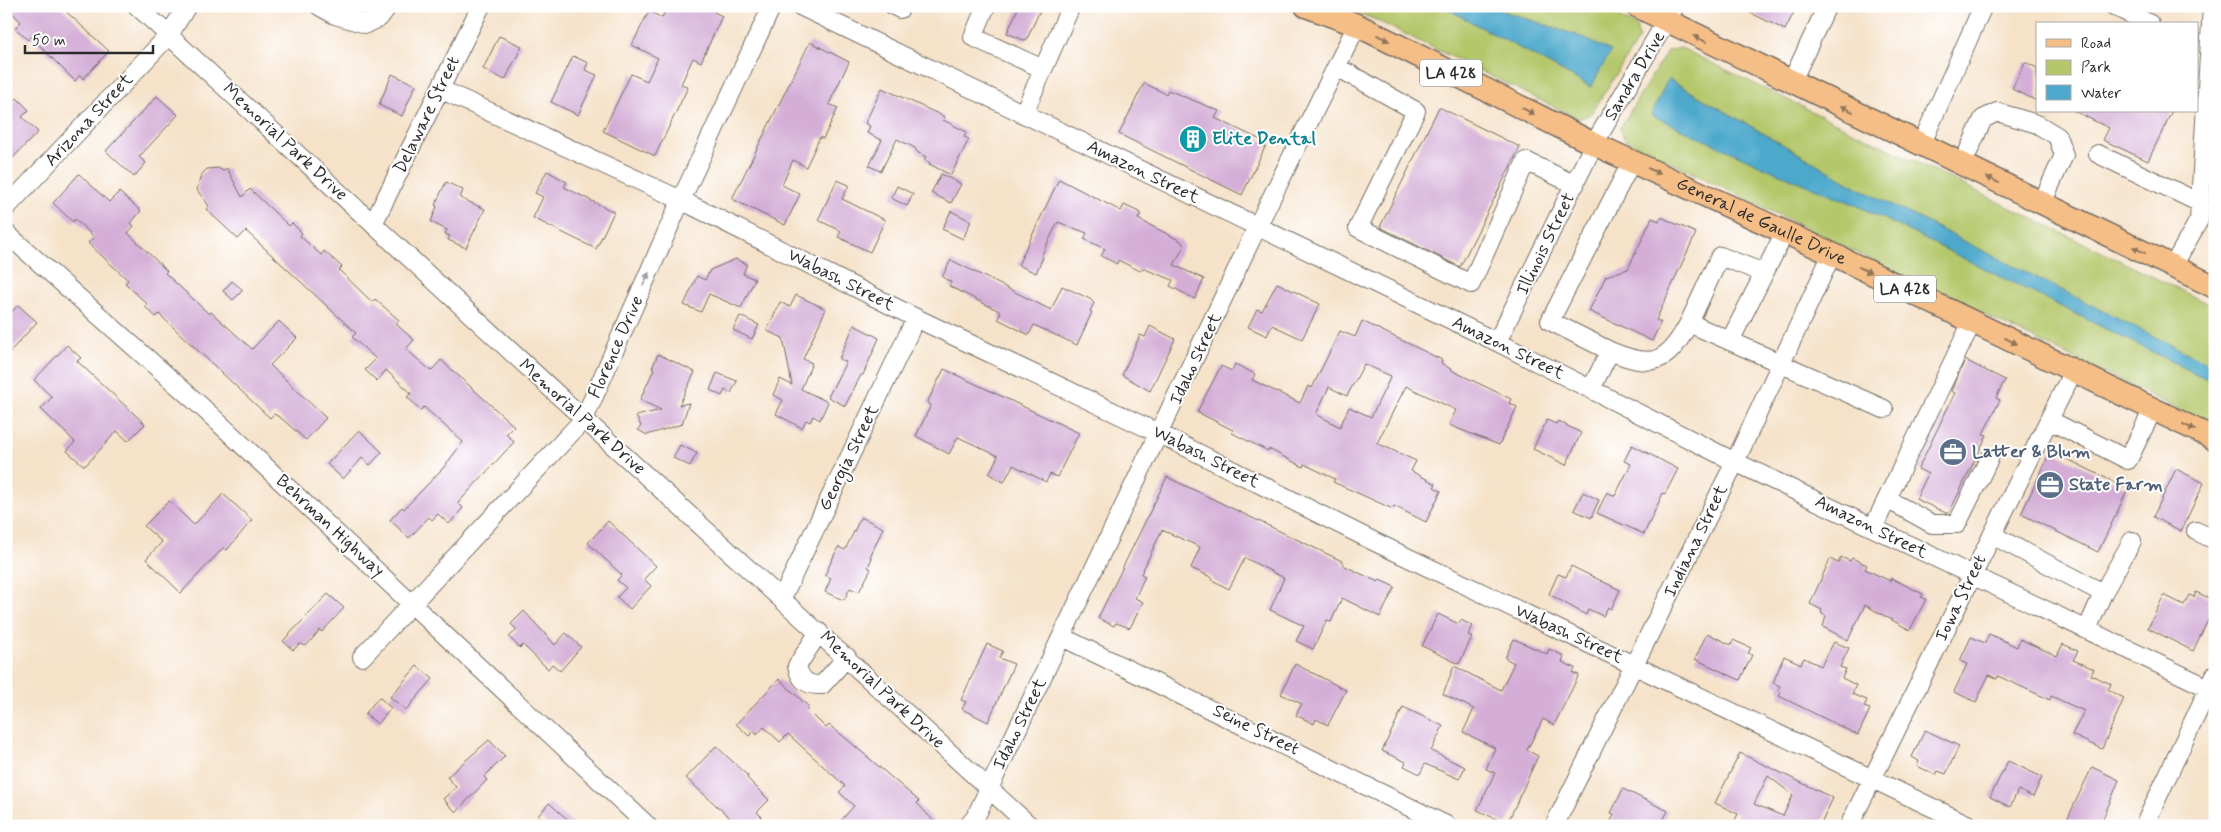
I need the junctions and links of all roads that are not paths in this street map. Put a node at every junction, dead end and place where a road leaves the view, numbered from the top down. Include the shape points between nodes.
1 (137, 6) edge
2 (187, 6) edge
3 (319, 6) edge
4 (388, 6) edge
5 (480, 6) edge
6 (772, 6) edge
7 (800, 6) edge
8 (986, 6) edge
9 (1071, 6) edge
10 (1306, 6) edge
11 (1637, 6) edge
12 (1827, 6) edge
13 (1983, 6) edge
14 (2114, 6) edge
15 (2212, 6) edge
16 (1671, 14) edge
17 (2146, 22) edge
18 (1357, 25) junction
19 (169, 35) junction
20 (2203, 50) edge
21 (1337, 67) junction
22 (1043, 69) junction
23 (1791, 82) junction
24 (440, 89) junction
25 (1022, 114) junction
26 (1594, 144) junction
27 (1921, 145) junction
28 (2098, 154) dead end
29 (1632, 161) junction
30 (1962, 165) junction
31 (1575, 184) junction
32 (681, 200) junction
33 (2042, 203) junction
34 (2200, 203) junction
35 (6, 208) edge
36 (373, 224) junction
37 (1257, 227) junction
38 (1785, 232) junction
39 (6, 233) edge
40 (1832, 254) junction
41 (2173, 266) junction
42 (1764, 273) junction
43 (2215, 287) edge
44 (916, 318) junction
45 (1972, 322) junction
46 (1689, 323) junction
47 (1730, 341) junction
48 (1497, 342) junction
49 (1610, 351) junction
50 (1780, 363) junction
51 (2073, 371) junction
52 (1590, 389) junction
53 (1884, 409) dead end
54 (2153, 409) junction
55 (584, 419) junction
56 (2049, 420) junction
57 (1160, 434) junction
58 (2215, 439) edge
59 (1990, 459) dead end
60 (1735, 462) junction
61 (1887, 499) junction
62 (1932, 524) junction
63 (1873, 528) junction
64 (2196, 531) dead end
65 (1992, 535) junction
66 (2215, 540) edge
67 (2132, 541) dead end
68 (1921, 552) junction
69 (1972, 576) junction
70 (2103, 593) junction
71 (782, 598) junction
72 (413, 603) junction
73 (2087, 630) junction
74 (819, 632) junction
75 (1062, 637) junction
76 (362, 657) dead end
77 (847, 657) junction
78 (1635, 666) junction
79 (2213, 684) edge
80 (1872, 777) junction
81 (989, 788) junction
82 (648, 826) edge
83 (968, 826) edge
84 (1030, 826) edge
85 (1448, 826) edge
86 (1554, 826) edge
87 (1849, 826) edge
88 (1971, 826) edge
89 (2144, 826) edge

1 - 19 street, Memorial Park Drive
2 - 19 street, Arizona Street
3 - 4 street via 342,18 366,24 379,18
5 - 24 street, Delaware Street
6 - 32 street, Florence Drive
7 - 25 street, Amazon Street
8 - 22 street via 973,37
9 - 22 street
10 - 18 main road, General de Gaulle Drive / LA 428
11 - 16 main road
12 - 23 street
13 - 27 street
14 - 17 street
15 - 20 street
23 -> 16 main road
16 - 26 street, Sandra Drive
18 - 21 street, Idaho Street
18 -> 26 main road, General de Gaulle Drive / LA 428
19 - 35 street, Arizona Street
19 - 36 street, Memorial Park Drive
20 - 34 street
21 - 31 street via 1416,111 1358,228 1462,280 1471,284 1526,161
21 - 37 street, Idaho Street
22 - 25 street
27 -> 23 main road
24 - 32 street, Wabash Street
24 - 36 street, Delaware Street
25 - 37 street, Amazon Street
26 - 29 main road, General de Gaulle Drive / LA 428
26 - 31 street, Illinois Street
27 - 30 main road
28 - 34 street
29 -> 38 main road, General de Gaulle Drive / LA 428
29 - 49 street via 1550,321
33 -> 30 main road
30 - 33 street via 1983,119 1997,112 2037,124 2057,136 2064,155
31 - 48 street, Illinois Street
32 - 44 street, Wabash Street
55 -> 32 street, Florence Drive
41 -> 33 main road
34 - 41 street via 2199,220
36 - 55 street, Memorial Park Drive
37 - 48 street, Amazon Street
37 - 57 street, Idaho Street
38 - 40 main road, General de Gaulle Drive / LA 428
38 - 42 street
39 - 72 street, Behrman Highway via 203,408
40 -> 45 main road, General de Gaulle Drive / LA 428
40 - 50 street, Indiana Street
41 - 43 main road
42 - 46 street via 1720,256
42 - 47 street
44 - 57 street, Wabash Street
44 - 71 street, Georgia Street
45 -> 51 main road, General de Gaulle Drive / LA 428
45 - 61 street
46 - 47 street
46 - 49 street via 1679,342 1651,362 1633,361
47 - 50 street
48 - 52 street, Amazon Street
49 - 52 street
50 - 53 street
50 - 60 street, Indiana Street
51 - 54 main road, General de Gaulle Drive / LA 428
51 - 56 street, Iowa Street
52 - 60 street, Amazon Street
54 - 56 street via 2128,460
54 -> 58 main road, General de Gaulle Drive / LA 428
55 - 71 street, Memorial Park Drive
55 - 72 street, Florence Drive
56 - 65 street, Iowa Street
57 - 75 street, Idaho Street
57 - 78 street, Wabash Street via 1373,541
59 - 62 street via 1957,524
60 - 63 street, Amazon Street
60 - 78 street, Indiana Street
61 - 62 street
61 - 63 street
62 - 68 street
63 - 68 street, Amazon Street
64 - 66 street
65 - 69 street, Iowa Street
65 - 70 street
67 - 70 street
68 - 69 street, Amazon Street
69 - 73 street, Amazon Street
69 - 80 street, Iowa Street
70 - 73 street
71 - 74 street, Memorial Park Drive
72 - 76 street, Florence Drive
72 - 82 street, Behrman Highway
73 - 79 street, Amazon Street
74 - 77 street, Memorial Park Drive
74 - 77 street via 796,666 804,681 812,686 822,685
75 - 81 street, Idaho Street
75 - 85 street, Seine Street
77 - 81 street, Memorial Park Drive
78 - 80 street, Wabash Street
78 - 86 street, Indiana Street
79 - 89 street
80 - 87 street, Iowa Street
80 - 88 street, Wabash Street
81 - 83 street, Idaho Street
81 - 84 street, Memorial Park Drive

